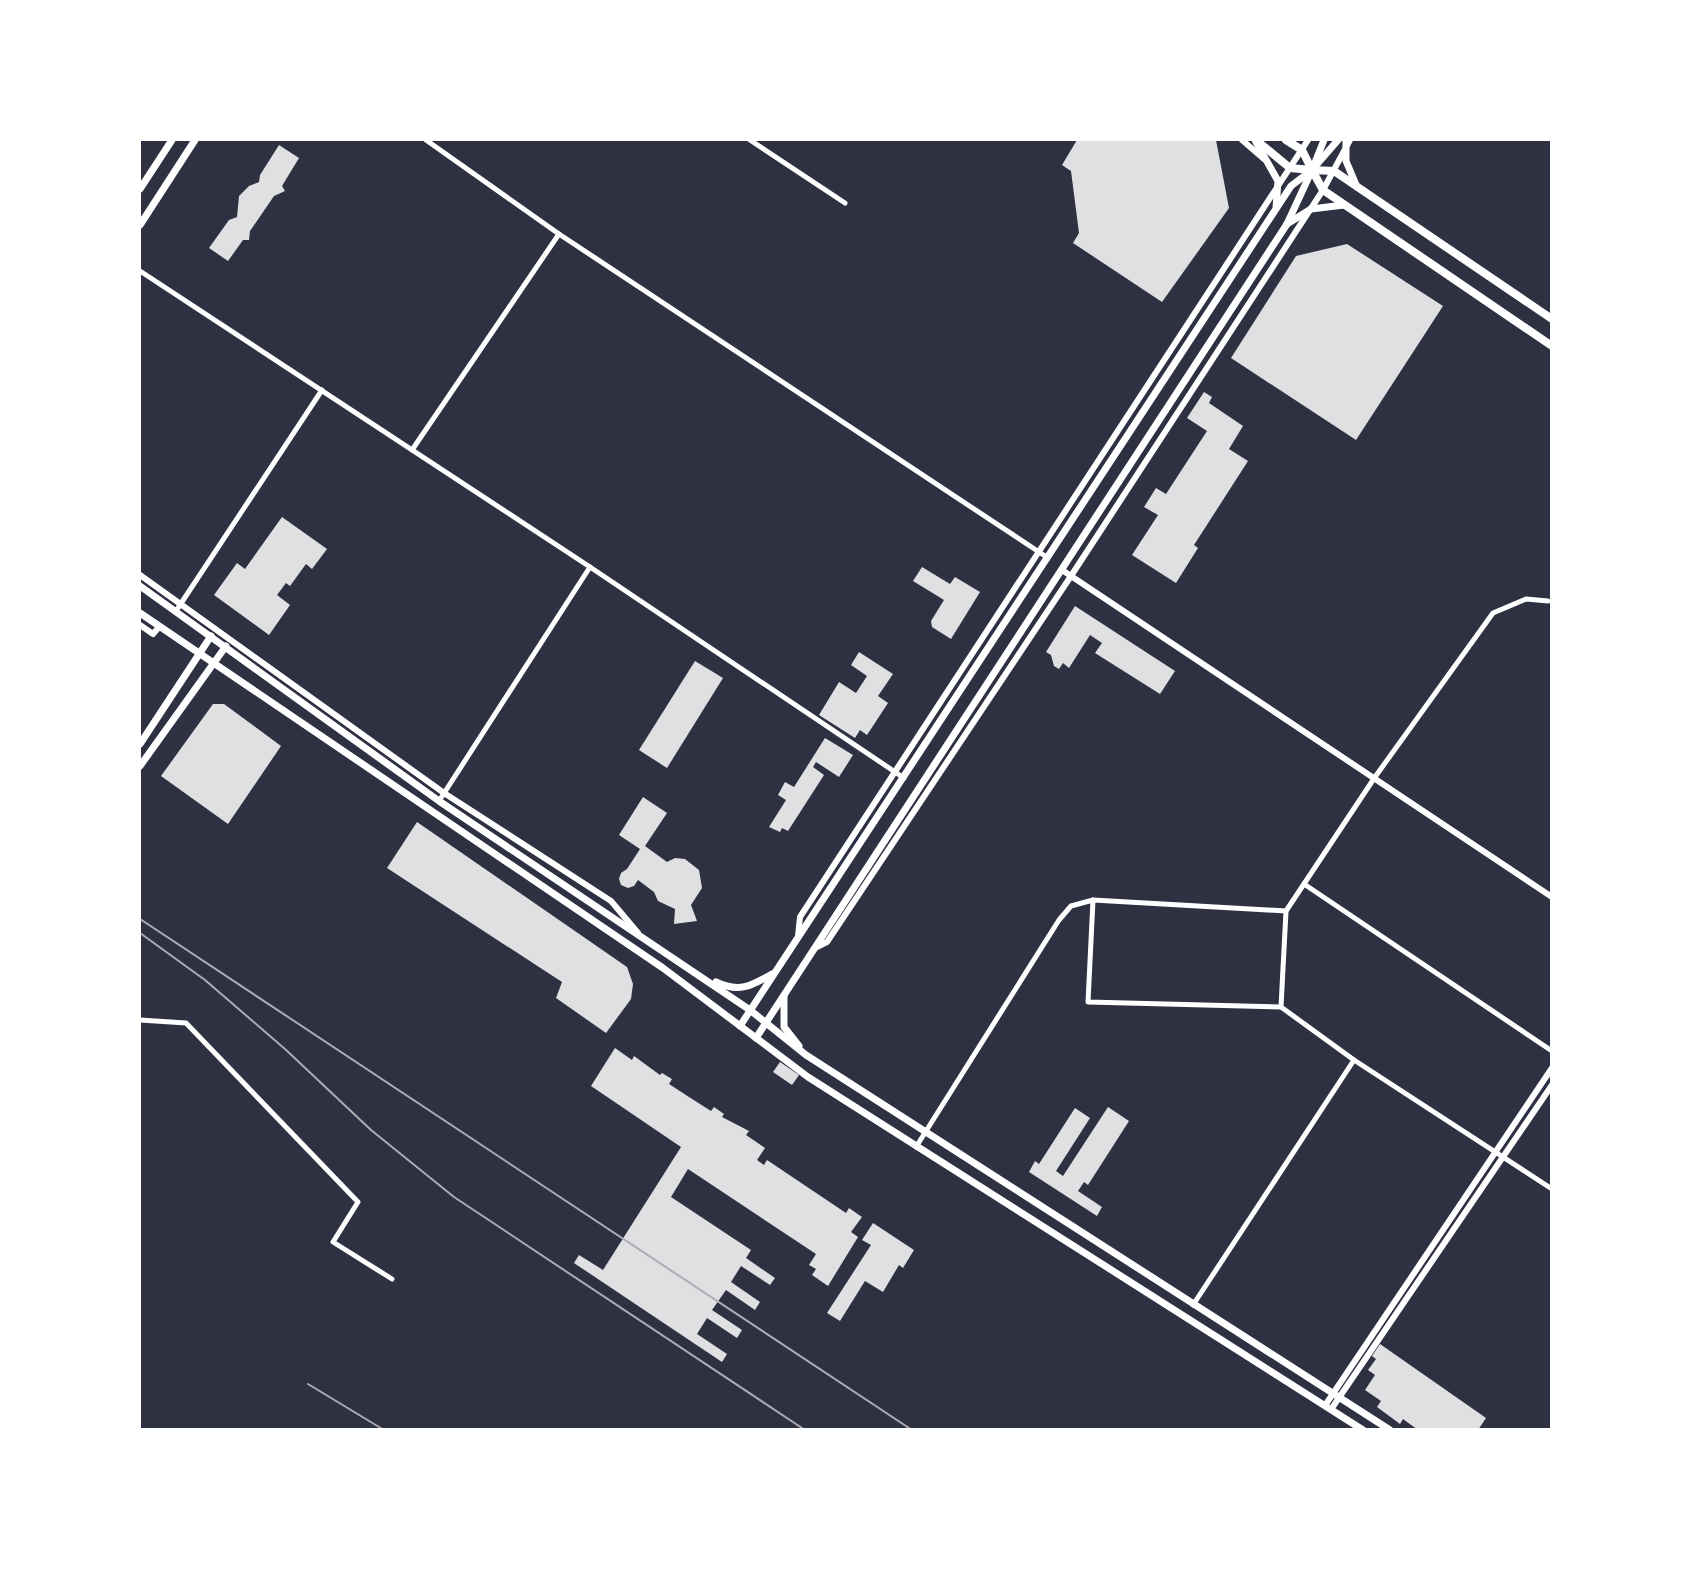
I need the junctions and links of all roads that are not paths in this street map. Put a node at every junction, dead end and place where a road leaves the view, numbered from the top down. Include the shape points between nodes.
1 (172, 140) edge
2 (195, 140) edge
3 (426, 140) edge
4 (750, 140) edge
5 (1242, 140) edge
6 (1255, 140) edge
7 (1286, 140) edge
8 (1308, 140) edge
9 (1324, 140) edge
10 (1338, 140) edge
11 (1348, 142) edge
12 (1302, 150) junction
13 (1272, 166) junction
14 (1290, 168) junction
15 (1312, 170) junction
16 (1334, 171) junction
17 (1357, 187) junction
18 (140, 189) edge
19 (1277, 189) junction
20 (1323, 190) junction
21 (845, 203) dead end
22 (1344, 205) junction
23 (1311, 209) junction
24 (1275, 210) junction
25 (1287, 224) junction
26 (140, 225) edge
27 (559, 234) junction
28 (140, 271) edge
29 (1551, 319) edge
30 (1551, 346) edge
31 (322, 390) junction
32 (412, 450) junction
33 (1038, 551) junction
34 (1048, 558) junction
35 (590, 567) junction
36 (1062, 570) junction
37 (140, 575) edge
38 (1071, 576) junction
39 (140, 586) edge
40 (1548, 601) dead end
41 (180, 604) junction
42 (176, 611) junction
43 (140, 613) edge
44 (140, 625) edge
45 (159, 627) junction
46 (211, 636) junction
47 (226, 646) junction
48 (200, 656) junction
49 (213, 665) junction
50 (140, 744) edge
51 (140, 766) edge
52 (896, 772) junction
53 (1375, 777) junction
54 (904, 778) junction
55 (444, 793) junction
56 (439, 801) junction
57 (1304, 884) junction
58 (1551, 897) edge
59 (1093, 900) junction
60 (1286, 911) junction
61 (641, 936) junction
62 (798, 937) junction
63 (814, 948) junction
64 (695, 971) junction
65 (774, 973) junction
66 (784, 995) junction
67 (1281, 1006) junction
68 (750, 1010) junction
69 (140, 1020) edge
70 (766, 1023) junction
71 (740, 1026) junction
72 (756, 1038) junction
73 (1551, 1051) edge
74 (806, 1055) junction
75 (1354, 1060) junction
76 (1551, 1068) edge
77 (1551, 1085) edge
78 (925, 1133) junction
79 (916, 1147) junction
80 (1496, 1153) junction
81 (1503, 1157) junction
82 (1551, 1188) edge
83 (392, 1279) dead end
84 (1193, 1305) junction
85 (1338, 1394) junction
86 (1329, 1406) junction
87 (1363, 1430) edge
88 (1390, 1430) edge

1 - 18 main road
2 - 26 main road
3 - 27 street
4 - 21 street
5 - 13 street
6 - 13 main road
6 - 14 main road
7 - 12 main road
8 - 12 street
9 - 15 main road
10 - 15 main road
11 - 16 street
11 - 17 main road via 1346,161
12 - 14 street
12 - 15 main road
13 - 19 main road
14 - 15 main road
14 - 19 street
15 - 16 main road
15 - 20 main road
15 - 24 main road via 1291,186
15 - 25 main road
16 - 17 main road
16 - 20 street
17 - 29 main road
19 - 24 main road
19 - 33 street
20 - 22 main road
20 - 23 street
22 - 23 main road
22 - 30 main road
23 - 25 main road
23 - 38 street
24 - 34 main road
25 - 36 main road
27 - 32 street
27 - 33 street
28 - 31 street
31 - 32 street
31 - 41 street
32 - 35 street
33 - 34 street
33 - 52 street
34 - 54 main road
35 - 52 street
35 - 55 street
36 - 38 street
36 - 63 main road
37 - 41 street
38 - 53 street
38 - 63 street via 827,942
39 - 42 main road
40 - 53 street via 1526,599 1493,613
41 - 42 street
41 - 55 street
42 - 46 main road
43 - 45 main road
44 - 45 street via 153,634
45 - 48 main road
46 - 47 main road
46 - 48 main road
47 - 49 main road
47 - 56 main road
48 - 49 main road
48 - 50 main road
49 - 51 main road
49 - 71 main road via 663,968
52 - 54 street
52 - 62 street via 800,917
53 - 57 street
53 - 58 street
54 - 62 main road
55 - 56 street
55 - 61 street via 611,901
56 - 61 main road
57 - 60 street
57 - 73 street
59 - 60 street
59 - 67 street via 1088,1002
59 - 78 street via 1071,906 1059,920
60 - 67 street
61 - 64 main road
62 - 65 main road
63 - 66 main road
64 - 65 main road via 730,989 750,986
64 - 68 main road
65 - 68 main road
66 - 70 main road
66 - 74 main road via 784,1027
67 - 75 street
68 - 70 main road
68 - 71 main road
69 - 83 street via 186,1023 202,1039 358,1202 333,1242
70 - 72 main road
70 - 74 main road
71 - 72 main road
72 - 79 main road
74 - 78 main road
75 - 80 street
75 - 84 street
76 - 80 street
77 - 81 street
78 - 79 street
78 - 84 main road
79 - 86 main road
80 - 81 street
80 - 85 street
81 - 82 street
81 - 85 street
84 - 85 main road
85 - 86 street
85 - 88 main road
86 - 87 main road

